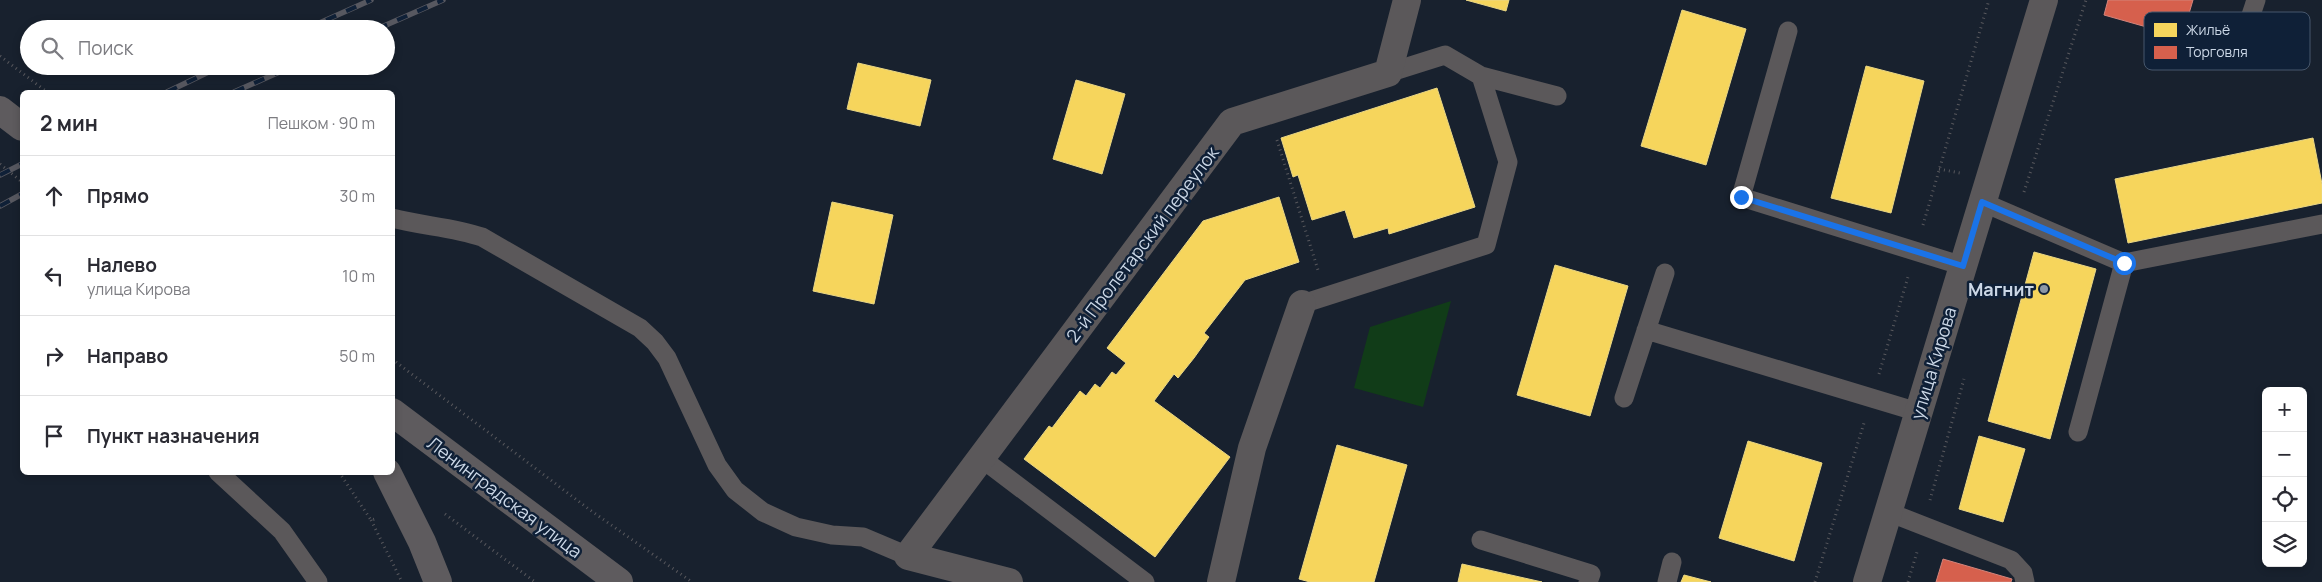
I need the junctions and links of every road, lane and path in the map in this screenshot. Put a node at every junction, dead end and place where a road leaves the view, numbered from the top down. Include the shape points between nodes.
1 (1407, 0) edge
2 (1988, 0) edge
3 (2044, 0) edge
4 (2086, 0) edge
5 (2256, 0) edge
6 (2252, 12) edge
7 (1788, 31) dead end
8 (0, 56) edge
9 (20, 71) edge
10 (1388, 73) junction
11 (25, 75) edge
12 (1481, 76) junction
13 (44, 90) edge
14 (1557, 96) dead end
15 (0, 110) edge
16 (1268, 111) junction
17 (20, 126) edge
18 (0, 164) edge
19 (20, 180) edge
20 (1982, 202) junction
21 (2014, 216) junction
22 (395, 219) edge
23 (2322, 224) edge
24 (1916, 251) junction
25 (2124, 263) junction
26 (1963, 266) junction
27 (1665, 273) dead end
28 (1314, 300) junction
29 (1646, 330) junction
30 (395, 361) edge
31 (1966, 373) dead end
32 (1624, 398) dead end
33 (1871, 398) junction
34 (1918, 412) junction
35 (395, 414) edge
36 (2078, 432) dead end
37 (980, 458) junction
38 (221, 475) edge
39 (388, 475) edge
40 (1888, 512) junction
41 (370, 520) dead end
42 (1924, 525) junction
43 (1481, 540) dead end
44 (908, 556) junction
45 (1672, 562) dead end
46 (318, 582) edge
47 (402, 582) edge
48 (438, 582) edge
49 (619, 582) edge
50 (692, 582) edge
51 (1009, 582) edge
52 (1145, 582) edge
53 (1220, 582) edge
54 (1588, 582) edge
55 (1667, 582) edge
56 (1815, 582) edge
57 (1867, 582) edge
58 (1908, 582) edge
59 (2025, 582) edge

1 - 10 street
2 - 24 path
3 - 20 street, улица Кирова
4 - 21 path via 2026,189
5 - 6 lane
7 - 24 lane via 1741,197
8 - 9 path
10 - 12 lane via 1446,55
10 - 16 street, 2-й Пролетарский переулок
11 - 13 path
12 - 14 lane
12 - 28 lane via 1508,162 1486,245
15 - 17 main road
16 - 28 path
16 - 37 street, 2-й Пролетарский переулок via 1232,122
18 - 19 path
20 - 21 lane
20 - 26 street, улица Кирова
21 - 25 lane
22 - 44 lane via 482,236 640,328 667,358 716,465 735,490 763,512 796,527 863,538
23 - 25 lane
24 - 26 lane
24 - 33 path
25 - 36 lane
26 - 34 street, улица Кирова
27 - 29 lane
28 - 53 street via 1252,448
29 - 32 lane
29 - 33 lane
30 - 50 path via 590,510
31 - 42 path
33 - 34 lane
33 - 56 path
34 - 40 street, улица Кирова
35 - 49 main road, Ленинградская улица
37 - 44 street, 2-й Пролетарский переулок
37 - 52 lane
38 - 46 lane via 282,531
39 - 48 main road
40 - 42 lane
40 - 57 street, улица Кирова
41 - 47 path
42 - 58 path
42 - 59 lane via 2011,560 2023,573
43 - 54 lane via 1591,574
44 - 51 street
45 - 55 lane

